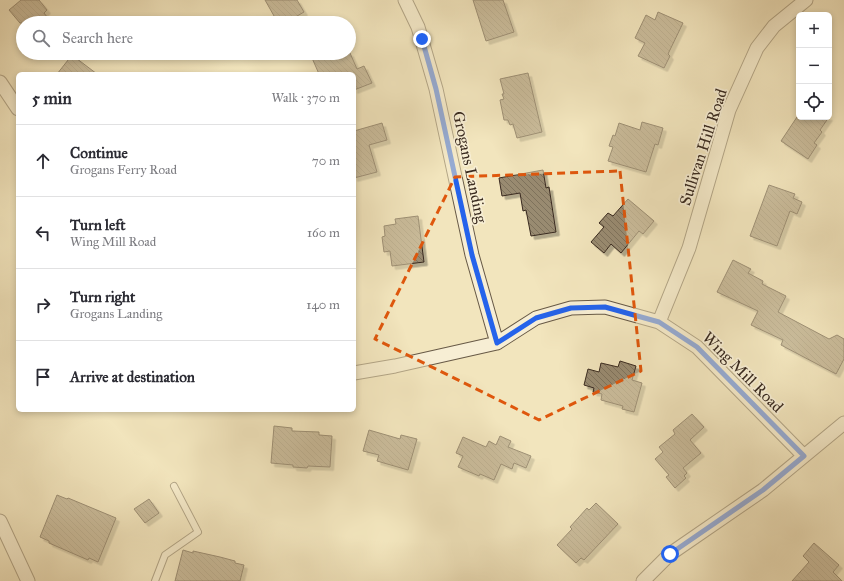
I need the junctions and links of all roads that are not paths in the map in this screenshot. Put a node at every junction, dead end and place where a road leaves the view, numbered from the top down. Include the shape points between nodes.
1 (404, 0) edge
2 (806, 0) edge
3 (0, 82) edge
4 (16, 105) edge
5 (659, 322) junction
6 (497, 343) junction
7 (356, 373) edge
8 (844, 423) edge
9 (804, 456) junction
10 (174, 486) dead end
11 (0, 521) edge
12 (28, 581) edge
13 (155, 581) edge
14 (643, 581) edge

1 - 6 street, Grogans Landing via 418,27 434,82 472,255
2 - 5 street, Sullivan Hill Road via 774,26 757,48 729,110 689,248
3 - 4 street
5 - 6 street, Wing Mill Road via 605,307 571,308 536,318
5 - 9 street, Wing Mill Road via 697,347
6 - 7 street, Wing Mill Road
8 - 9 street
9 - 14 street via 763,490 670,554
10 - 13 lane via 198,532 165,555
11 - 12 street

